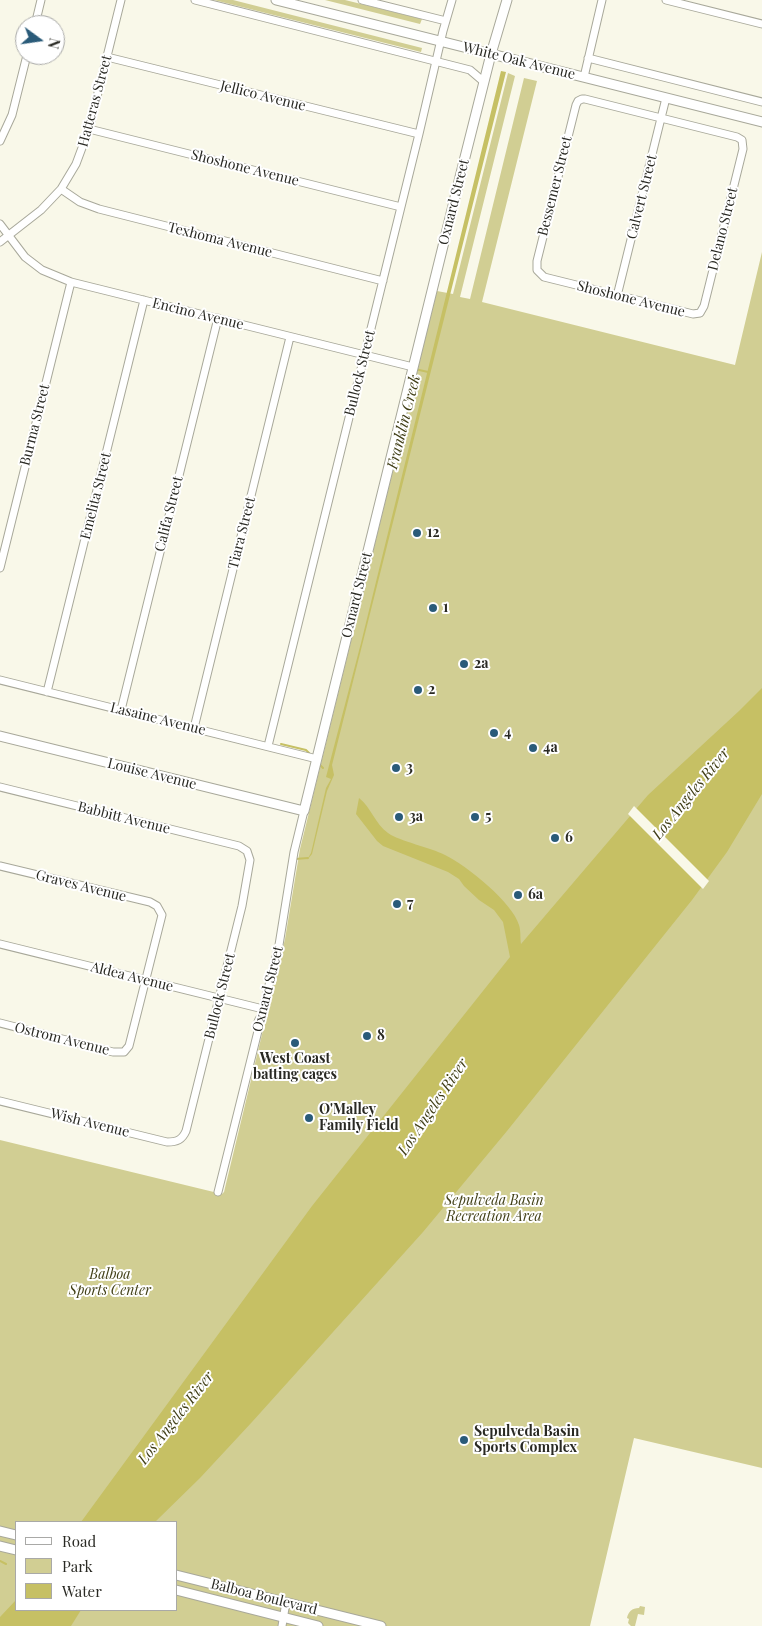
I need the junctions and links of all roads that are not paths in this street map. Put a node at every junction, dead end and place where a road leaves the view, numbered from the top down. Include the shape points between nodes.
1 (41, 0) edge
2 (121, 0) edge
3 (195, 0) edge
4 (276, 0) edge
5 (362, 0) edge
6 (452, 0) edge
7 (506, 0) edge
8 (602, 0) edge
9 (666, 0) edge
10 (37, 15) edge
11 (446, 21) junction
12 (762, 24) edge
13 (441, 41) junction
14 (491, 54) junction
15 (107, 56) junction
16 (588, 58) junction
17 (437, 61) junction
18 (24, 65) edge
19 (584, 77) junction
20 (484, 82) junction
21 (666, 98) junction
22 (762, 102) edge
23 (577, 103) joint
24 (662, 118) junction
25 (762, 122) edge
26 (89, 129) junction
27 (419, 134) junction
28 (0, 141) edge
29 (743, 144) joint
30 (61, 190) junction
31 (401, 208) junction
32 (0, 224) edge
33 (9, 236) junction
34 (0, 242) edge
35 (537, 270) joint
36 (383, 281) junction
37 (71, 282) junction
38 (618, 296) junction
39 (144, 300) junction
40 (700, 313) joint
41 (218, 318) junction
42 (290, 337) junction
43 (365, 355) junction
44 (413, 367) junction
45 (0, 568) edge
46 (0, 680) edge
47 (47, 692) junction
48 (121, 710) junction
49 (194, 728) junction
50 (0, 736) edge
51 (268, 746) junction
52 (317, 759) junction
53 (0, 788) edge
54 (304, 811) junction
55 (247, 851) joint
56 (0, 866) edge
57 (0, 944) edge
58 (145, 980) junction
59 (219, 999) junction
60 (263, 1009) junction
61 (0, 1023) edge
62 (0, 1101) edge
63 (180, 1140) joint
64 (218, 1192) dead end
65 (0, 1531) edge
66 (15, 1535) edge
67 (0, 1546) edge
68 (15, 1550) edge
69 (178, 1575) edge
70 (178, 1591) edge
71 (286, 1602) junction
72 (283, 1622) edge
73 (318, 1626) edge
74 (381, 1626) edge

1 - 10 street
2 - 15 street, Hatteras Street
3 - 17 street, White Oak Avenue
4 - 13 main road, White Oak Avenue
5 - 11 street
6 - 11 street, Bullock Street
7 - 14 main road, Oxnard Street
8 - 16 street
9 - 12 street
11 - 13 street, Bullock Street
13 - 14 main road, White Oak Avenue
13 - 17 street, Bullock Street
14 - 19 main road, White Oak Avenue
14 - 20 main road, Oxnard Street
15 - 26 street, Hatteras Street
15 - 27 street, Jellico Avenue
16 - 19 street
16 - 22 street, White Oak Avenue
17 - 20 street, White Oak Avenue via 474,72
17 - 27 street, Bullock Street
18 - 28 street via 12,115
19 - 21 main road, White Oak Avenue
20 - 44 main road, Oxnard Street
21 - 24 street, Calvert Street
21 - 25 main road, White Oak Avenue
23 - 24 street, White Oak Avenue via 585,99
23 - 35 street, Bessemer Street via 536,260
24 - 29 street, White Oak Avenue via 737,137
24 - 38 street, Calvert Street
26 - 30 street, Hatteras Street via 76,164
26 - 31 street, Shoshone Avenue
27 - 31 street, Bullock Street
29 - 40 street, Delano Street
30 - 33 street, Hatteras Street
30 - 36 street, Texhoma Avenue via 99,209
31 - 36 street, Bullock Street
32 - 33 street, Encino Avenue
33 - 34 street
33 - 37 street, Encino Avenue via 33,264
35 - 38 street, Shoshone Avenue via 544,277
36 - 43 street, Bullock Street
37 - 39 street, Encino Avenue
37 - 45 street, Burma Street
38 - 40 street, Shoshone Avenue
39 - 41 street, Encino Avenue
39 - 47 street, Emelita Street
41 - 42 street, Encino Avenue
41 - 48 street, Califa Street
42 - 43 street, Encino Avenue
42 - 49 street, Tiara Street
43 - 44 street, Encino Avenue
43 - 51 street, Bullock Street
44 - 52 main road, Oxnard Street
46 - 47 street, Lasaine Avenue
47 - 48 street, Lasaine Avenue
48 - 49 street, Lasaine Avenue
49 - 51 street, Lasaine Avenue
50 - 54 main road, Louise Avenue
51 - 52 street, Lasaine Avenue
52 - 54 main road, Oxnard Street
53 - 55 street, Babbitt Avenue via 239,846
54 - 60 street, Oxnard Street via 279,945
55 - 59 street, Bullock Street via 250,860 242,906
56 - 58 street, Graves Avenue via 150,902 161,909 161,921
57 - 58 street, Aldea Avenue
58 - 59 street, Aldea Avenue
58 - 61 street, Ostrom Avenue via 129,1046 124,1052 113,1052
59 - 60 street, Aldea Avenue
59 - 63 street, Bullock Street via 186,1131
60 - 64 street, Oxnard Street
62 - 63 street, Wish Avenue via 167,1142
65 - 66 main road
67 - 68 main road
69 - 71 main road, Balboa Boulevard
70 - 72 main road, Balboa Boulevard
71 - 72 street
71 - 74 main road, Balboa Boulevard
72 - 73 main road, Balboa Boulevard

